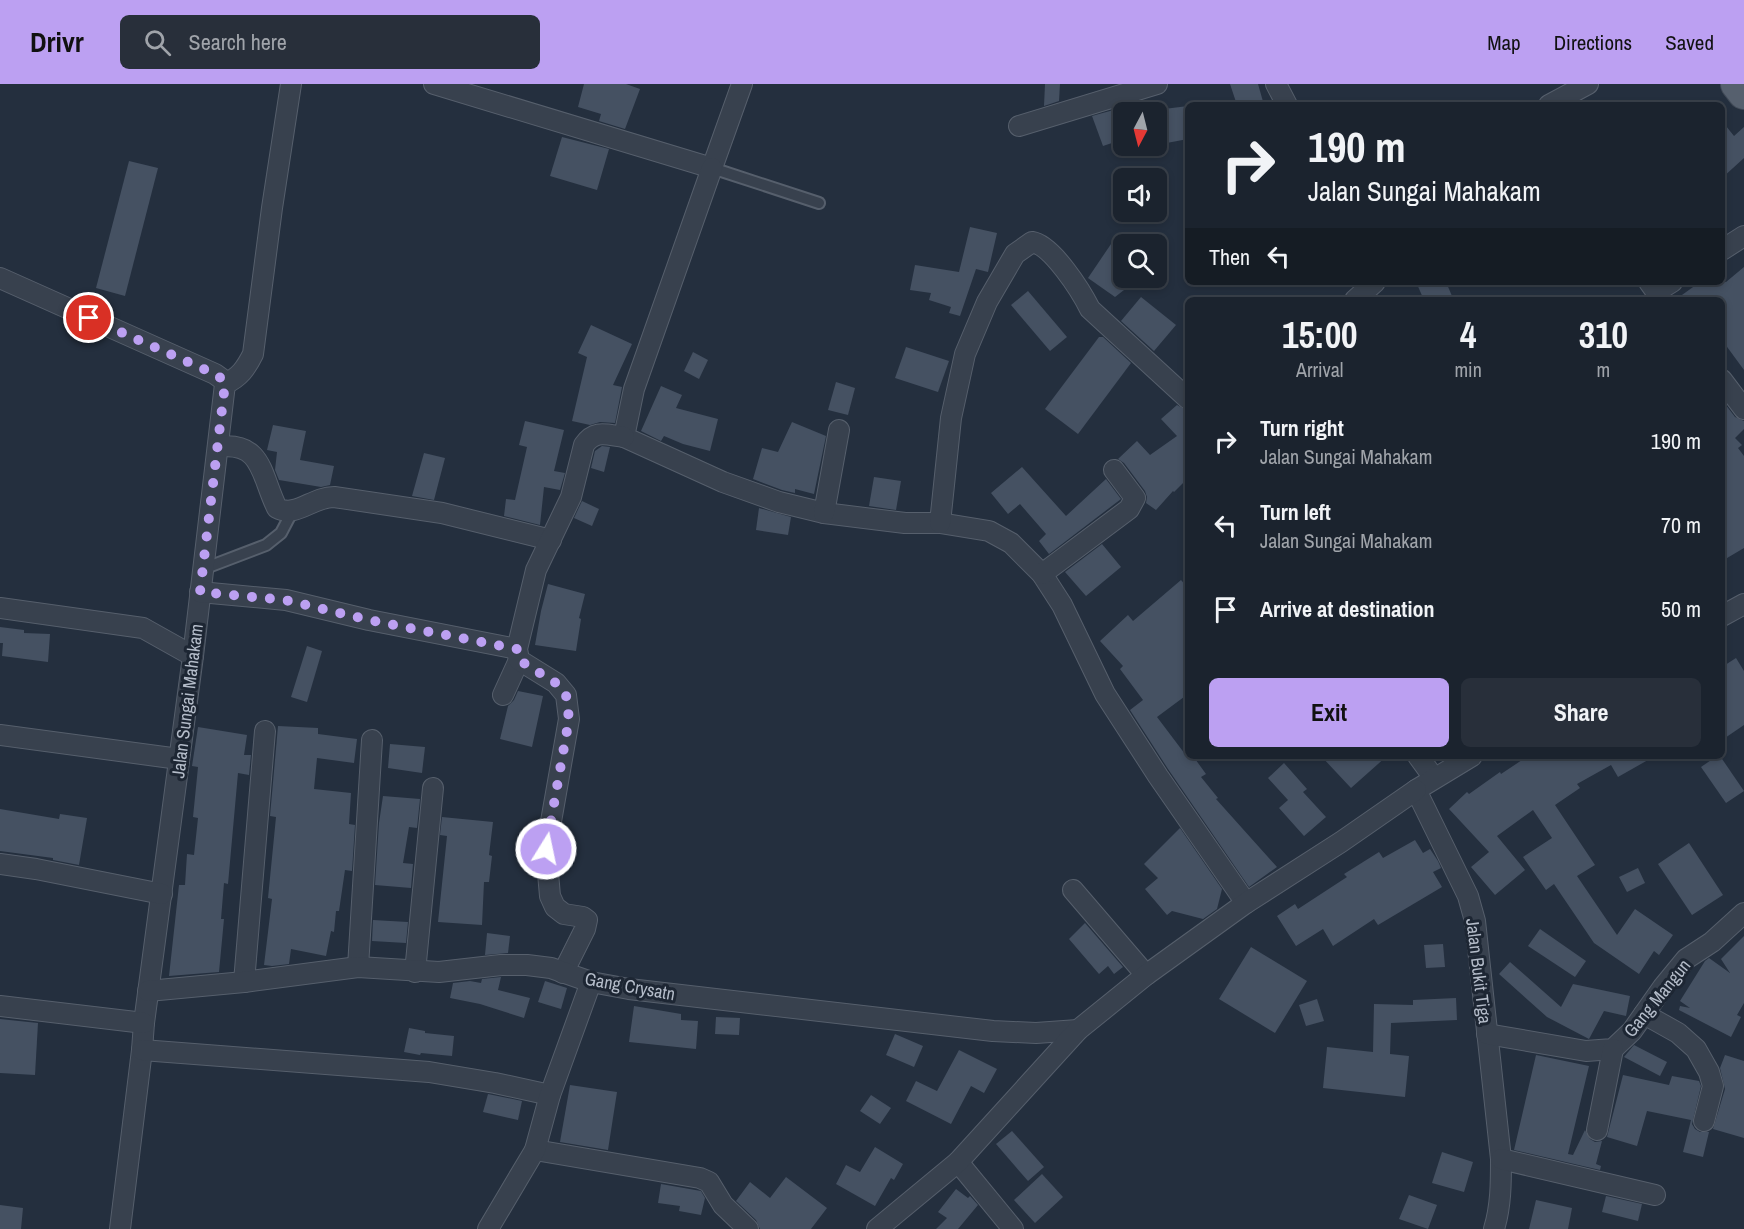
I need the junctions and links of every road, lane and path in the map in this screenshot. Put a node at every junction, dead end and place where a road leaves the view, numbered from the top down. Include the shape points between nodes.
1 (291, 84) edge
2 (434, 84) edge
3 (742, 84) edge
4 (1157, 84) edge
5 (1276, 84) edge
6 (1588, 84) edge
7 (1737, 84) edge
8 (1744, 93) edge
9 (1285, 102) edge
10 (1555, 102) edge
11 (1019, 126) dead end
12 (711, 168) junction
13 (819, 203) dead end
14 (1744, 236) edge
15 (1725, 248) edge
16 (0, 279) edge
17 (1372, 285) edge
18 (1358, 297) edge
19 (225, 384) junction
20 (1725, 384) edge
21 (1185, 396) edge
22 (1744, 409) edge
23 (839, 430) dead end
24 (624, 437) junction
25 (218, 447) junction
26 (1114, 470) dead end
27 (292, 512) junction
28 (824, 513) junction
29 (940, 523) junction
30 (551, 540) junction
31 (203, 569) junction
32 (1042, 574) junction
33 (200, 592) junction
34 (1744, 604) edge
35 (0, 608) edge
36 (1725, 614) edge
37 (518, 655) junction
38 (194, 656) junction
39 (503, 695) dead end
40 (265, 731) dead end
41 (0, 735) edge
42 (372, 740) dead end
43 (179, 759) junction
44 (1420, 759) edge
45 (1467, 759) edge
46 (1434, 778) junction
47 (433, 788) dead end
48 (1416, 790) junction
49 (0, 864) edge
50 (1073, 890) dead end
51 (162, 894) junction
52 (1246, 903) junction
53 (1744, 913) edge
54 (358, 967) junction
55 (416, 972) junction
56 (563, 973) junction
57 (1146, 975) junction
58 (244, 982) junction
59 (591, 982) junction
60 (148, 991) junction
61 (0, 1006) edge
62 (1644, 1014) junction
63 (144, 1023) junction
64 (1078, 1030) junction
65 (1487, 1034) junction
66 (1613, 1049) junction
67 (142, 1050) junction
68 (550, 1095) junction
69 (1704, 1121) dead end
70 (1597, 1130) dead end
71 (535, 1150) junction
72 (1501, 1159) junction
73 (958, 1162) junction
74 (1655, 1195) dead end
75 (120, 1229) edge
76 (488, 1229) edge
77 (748, 1229) edge
78 (877, 1229) edge
79 (1013, 1229) edge
80 (1494, 1229) edge

1 - 19 street via 253,354 245,370
2 - 12 street
3 - 12 street
4 - 11 street
5 - 9 street
6 - 10 street
7 - 8 main road
12 - 13 lane
12 - 24 street via 634,389
14 - 15 street
16 - 19 street via 215,374
17 - 18 street
19 - 25 street, Jalan Sungai Mahakam
20 - 22 street
21 - 29 street via 1090,309 1080,290 1045,248 1032,242 1015,254 987,302 965,354 951,418
23 - 28 street
24 - 28 street via 723,482
24 - 30 street via 596,434 589,438 580,457 571,497
25 - 27 street via 233,445 255,455 277,508
25 - 31 street, Jalan Sungai Mahakam
26 - 32 street via 1134,498 1129,509
27 - 30 street via 323,497 334,497 442,513
27 - 31 lane via 281,532 266,545
28 - 29 street via 905,523
29 - 32 street via 989,531 1011,543
30 - 37 street via 536,570
31 - 33 street, Jalan Sungai Mahakam
32 - 52 street via 1062,605 1106,694
33 - 37 street via 285,600
33 - 38 street, Jalan Sungai Mahakam
34 - 36 street
35 - 38 street via 143,628
37 - 39 street
37 - 56 street via 566,695 569,719 546,849 550,896 564,914 587,920
38 - 43 street, Jalan Sungai Mahakam
40 - 58 street
41 - 43 street
42 - 54 street
43 - 51 street, Jalan Sungai Mahakam
44 - 46 street
45 - 46 street
46 - 48 street
47 - 55 street
48 - 52 street
48 - 65 street, Jalan Bukit Tiga via 1468,896 1475,921
49 - 51 street
50 - 57 street
51 - 60 street, Jalan Sungai Mahakam
52 - 57 street
53 - 62 street, Gang Mangun via 1686,959
54 - 55 street, Gang Crysatn
54 - 58 street, Gang Crysatn
55 - 56 street, Gang Crysatn via 527,965
56 - 59 street, Gang Crysatn
57 - 64 street
58 - 60 street, Gang Crysatn
59 - 64 street, Gang Crysatn via 993,1031
59 - 68 street
60 - 63 street, Jalan Sungai Mahakam
61 - 63 street
62 - 66 street, Gang Mangun
62 - 69 street via 1678,1033 1696,1050 1709,1072 1713,1086
63 - 67 street, Jalan Sungai Mahakam
64 - 73 street
65 - 66 street, Gang Mangun via 1587,1051
65 - 72 street, Jalan Bukit Tiga
66 - 70 street
67 - 68 street via 429,1072
67 - 75 street, Jalan Sungai Mahakam
68 - 71 street
71 - 76 street
71 - 77 street via 700,1178 709,1182 723,1205
72 - 74 street
72 - 80 street, Jalan Bukit Tiga via 1501,1191
73 - 78 street
73 - 79 street

